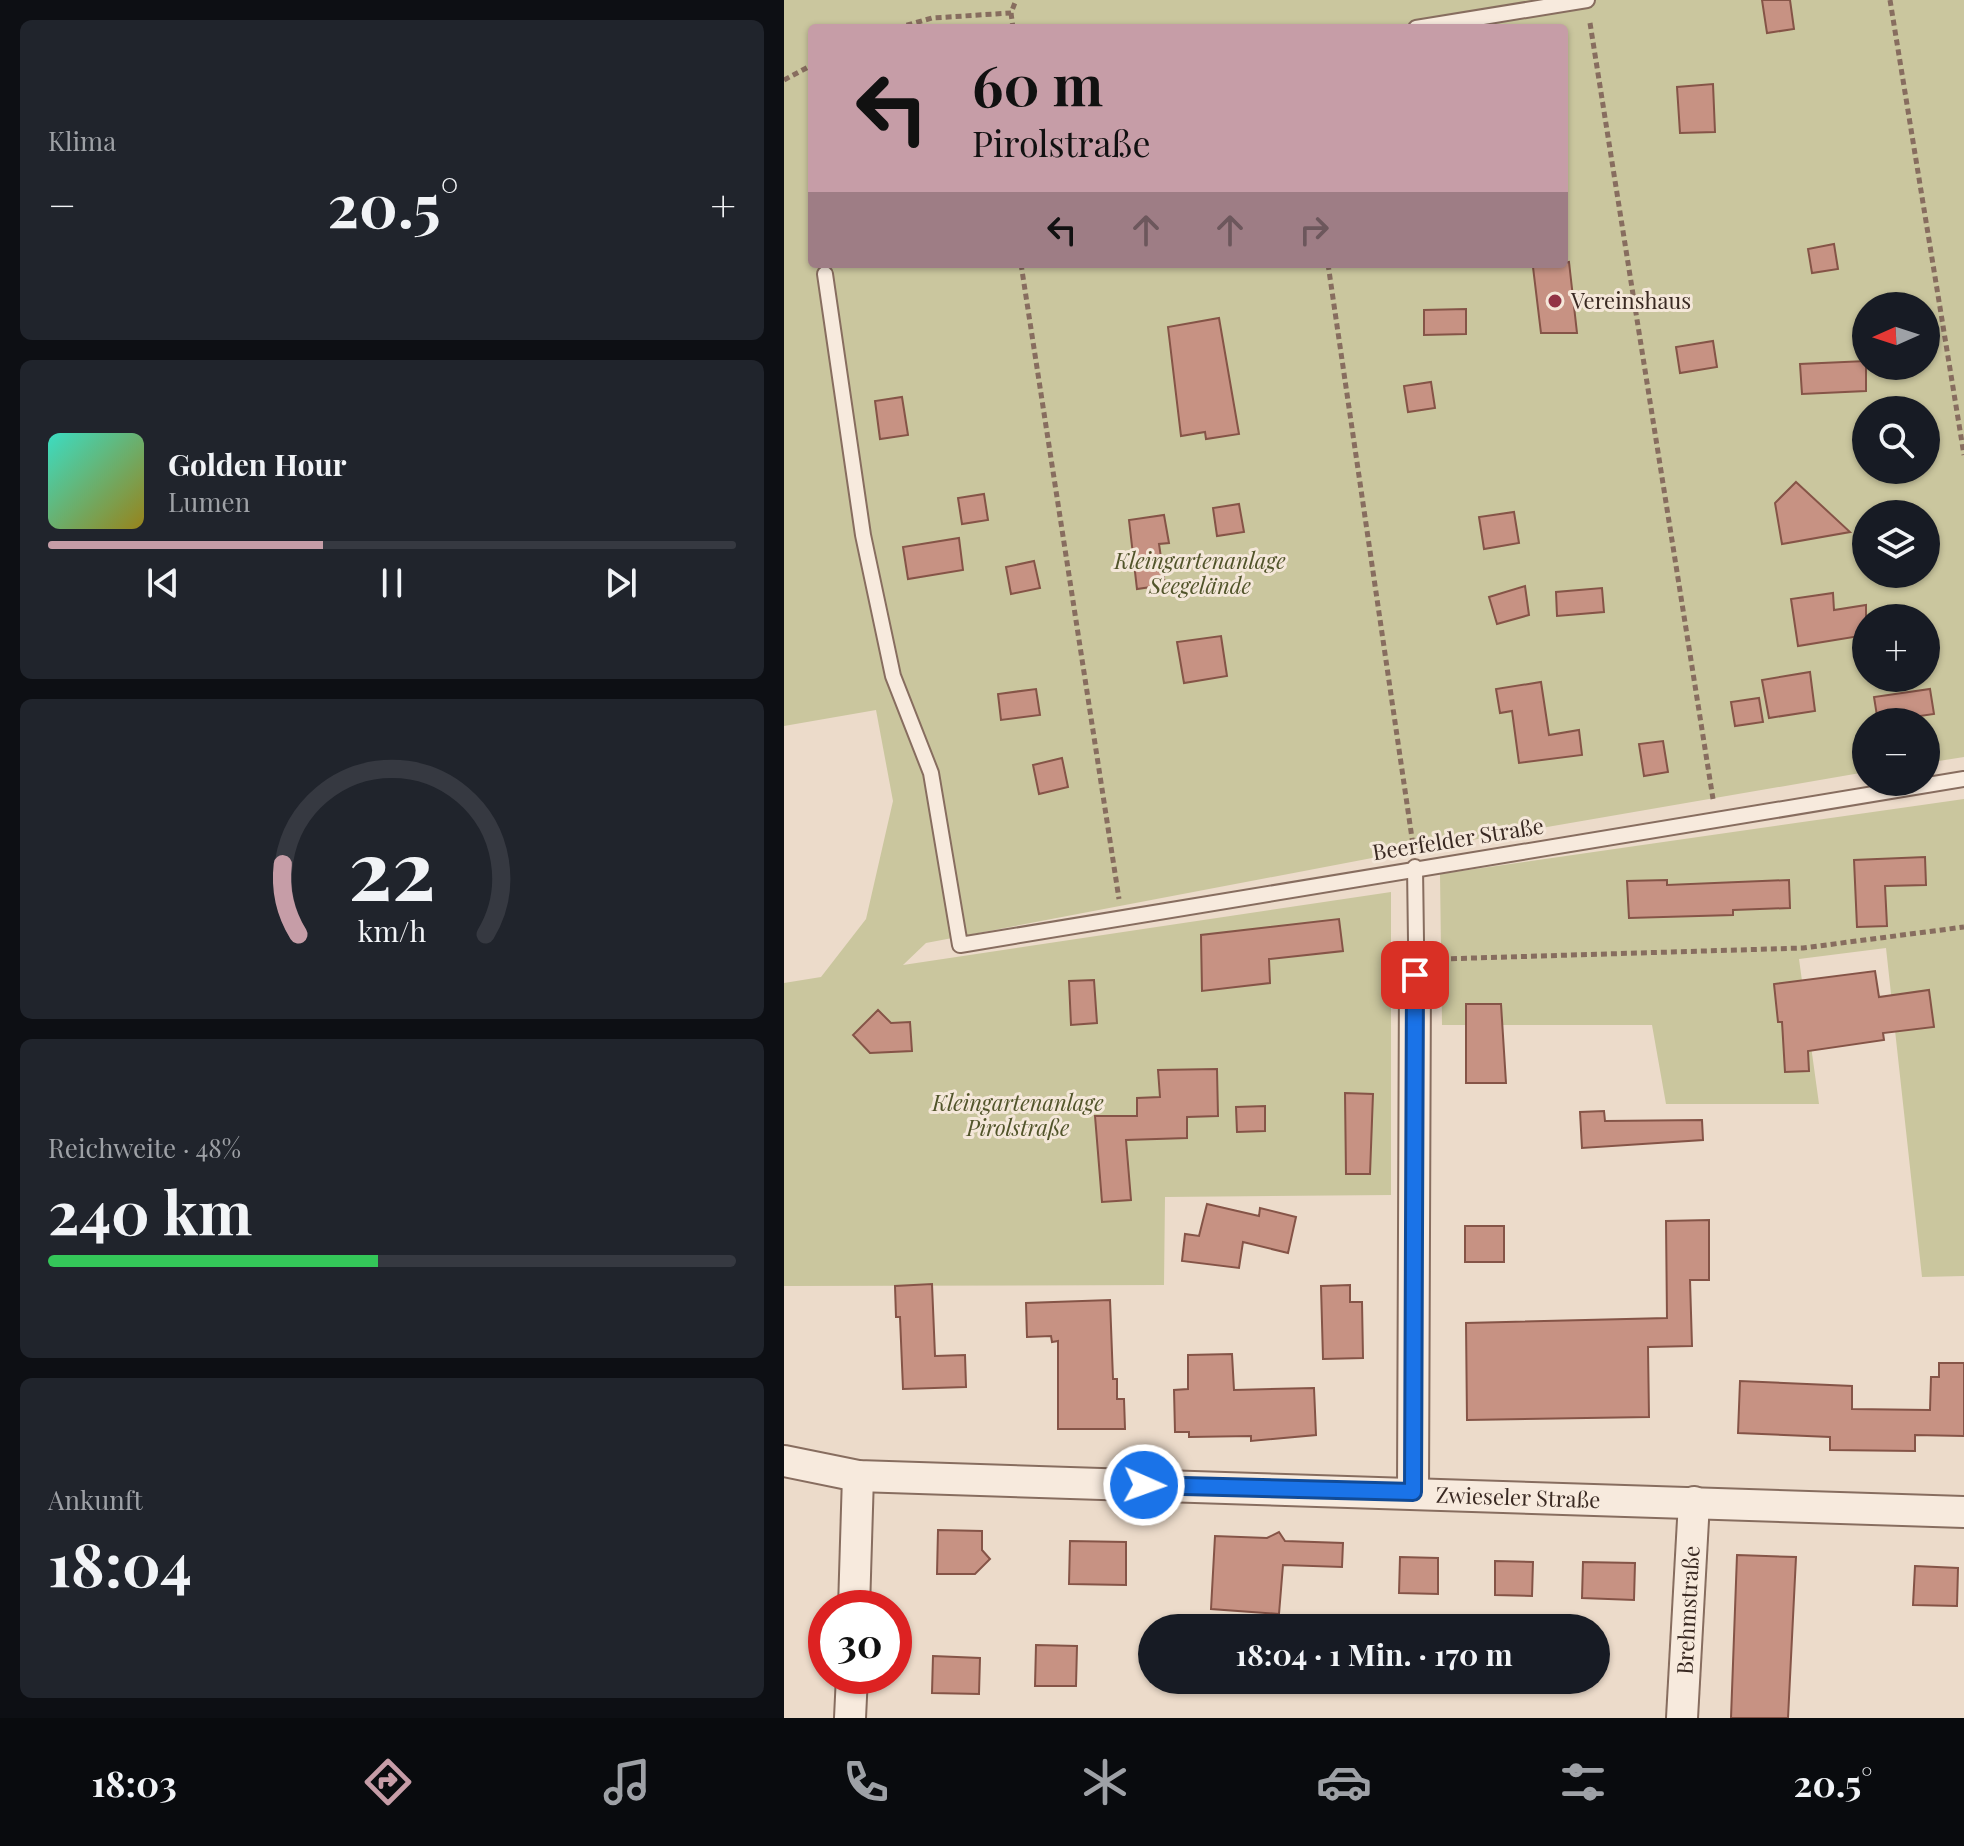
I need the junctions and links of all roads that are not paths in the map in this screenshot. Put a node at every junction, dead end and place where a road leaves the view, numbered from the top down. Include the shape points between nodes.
1 (1587, 0) edge
2 (1440, 24) edge
3 (825, 274) dead end
4 (1964, 779) edge
5 (1415, 867) junction
6 (1416, 941) dead end
7 (1423, 967) road end
8 (784, 1461) edge
9 (858, 1476) junction
10 (1413, 1492) junction
11 (1694, 1502) junction
12 (1964, 1512) edge
13 (855, 1590) edge
14 (851, 1694) edge
15 (850, 1718) edge
16 (1682, 1718) edge

1 - 2 lane
3 - 5 lane, Beerfelder Straße via 863,535 893,676 931,773 960,945
4 - 5 lane, Beerfelder Straße
5 - 6 lane
7 - 10 street
8 - 9 street, Zwieseler Straße
9 - 10 street, Zwieseler Straße
9 - 13 street
10 - 11 street, Zwieseler Straße
11 - 12 street, Zwieseler Straße
11 - 16 street, Brehmstraße
14 - 15 street

